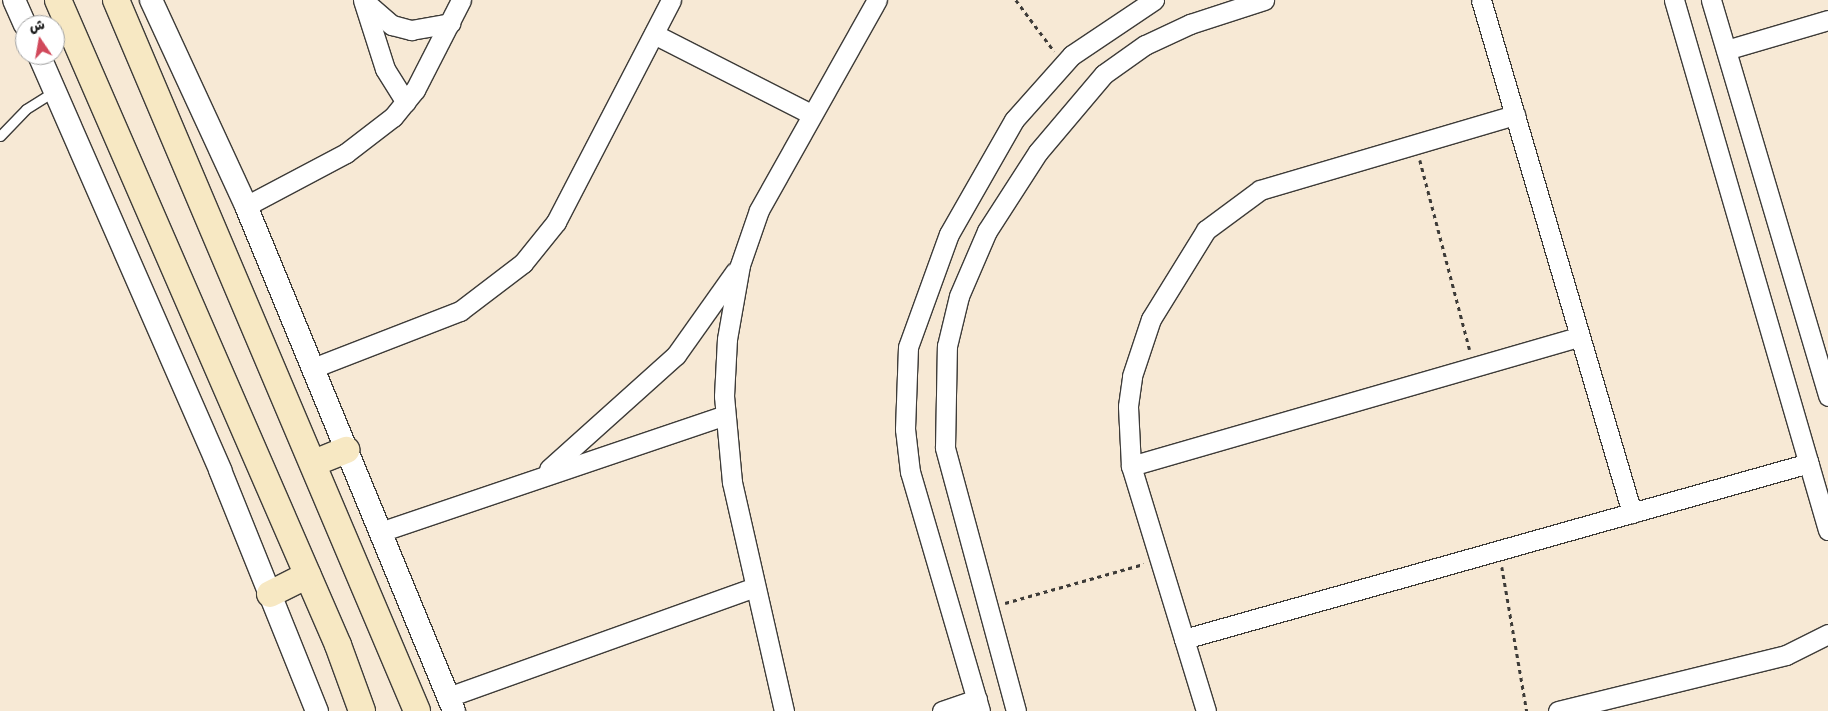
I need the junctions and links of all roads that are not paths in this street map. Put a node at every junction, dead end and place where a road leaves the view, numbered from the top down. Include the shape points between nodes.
1 (14, 0) edge
2 (58, 0) edge
3 (116, 0) edge
4 (152, 0) edge
5 (363, 0) edge
6 (461, 0) edge
7 (671, 0) edge
8 (877, 0) edge
9 (1154, 0) edge
10 (1264, 0) edge
11 (1481, 0) edge
12 (1674, 0) edge
13 (1712, 0) edge
14 (21, 15) edge
15 (1828, 20) edge
16 (450, 23) junction
17 (654, 34) junction
18 (1726, 50) junction
19 (44, 65) edge
20 (56, 91) junction
21 (406, 102) junction
22 (811, 114) junction
23 (1515, 115) junction
24 (0, 136) edge
25 (246, 206) junction
26 (740, 265) junction
27 (1580, 336) junction
28 (313, 368) junction
29 (1828, 396) edge
30 (725, 415) junction
31 (347, 450) junction
32 (314, 463) junction
33 (1809, 463) junction
34 (1131, 466) junction
35 (544, 473) junction
36 (1632, 513) junction
37 (1828, 530) edge
38 (380, 532) junction
39 (308, 575) junction
40 (755, 587) junction
41 (270, 594) junction
42 (1828, 634) edge
43 (1184, 639) junction
44 (451, 704) edge
45 (978, 705) edge
46 (317, 711) edge
47 (362, 711) edge
48 (416, 711) edge
49 (784, 711) edge
50 (942, 711) edge
51 (1016, 711) edge
52 (1206, 711) edge
53 (1558, 711) edge

1 - 14 street
2 - 39 main road
3 - 32 main road
4 - 25 street
5 - 16 street via 392,25 411,30
5 - 21 street via 385,69
6 - 16 street
7 - 17 street
8 - 22 street
9 - 45 street via 1106,28 1063,63 1014,120 969,193 918,311 908,347 904,429 910,472
10 - 51 street via 1190,24 1145,45 1104,74 1038,152 987,231 959,296 947,346 943,396 946,446 956,496
11 - 23 street
12 - 33 street
13 - 18 street
15 - 18 street
16 - 21 street
17 - 22 street
17 - 28 street via 556,222 523,263 460,311
18 - 29 street
19 - 20 street
20 - 24 lane via 26,109
20 - 41 street
21 - 25 street via 363,143
22 - 26 street via 758,210
23 - 27 street
23 - 34 street via 1260,190 1206,230 1168,288 1140,347 1128,406
25 - 28 street
26 - 30 street via 727,339
26 - 35 street via 676,355
27 - 34 street
27 - 36 street
28 - 31 street
30 - 35 street
30 - 40 street via 732,482
31 - 32 main road
31 - 38 street
32 - 48 main road
33 - 36 street
33 - 37 street
34 - 43 street
35 - 38 street
36 - 43 street
38 - 44 street
39 - 41 main road
39 - 47 main road
40 - 44 street
40 - 49 street
41 - 46 street
42 - 53 street via 1786,655
43 - 52 street
45 - 50 street

